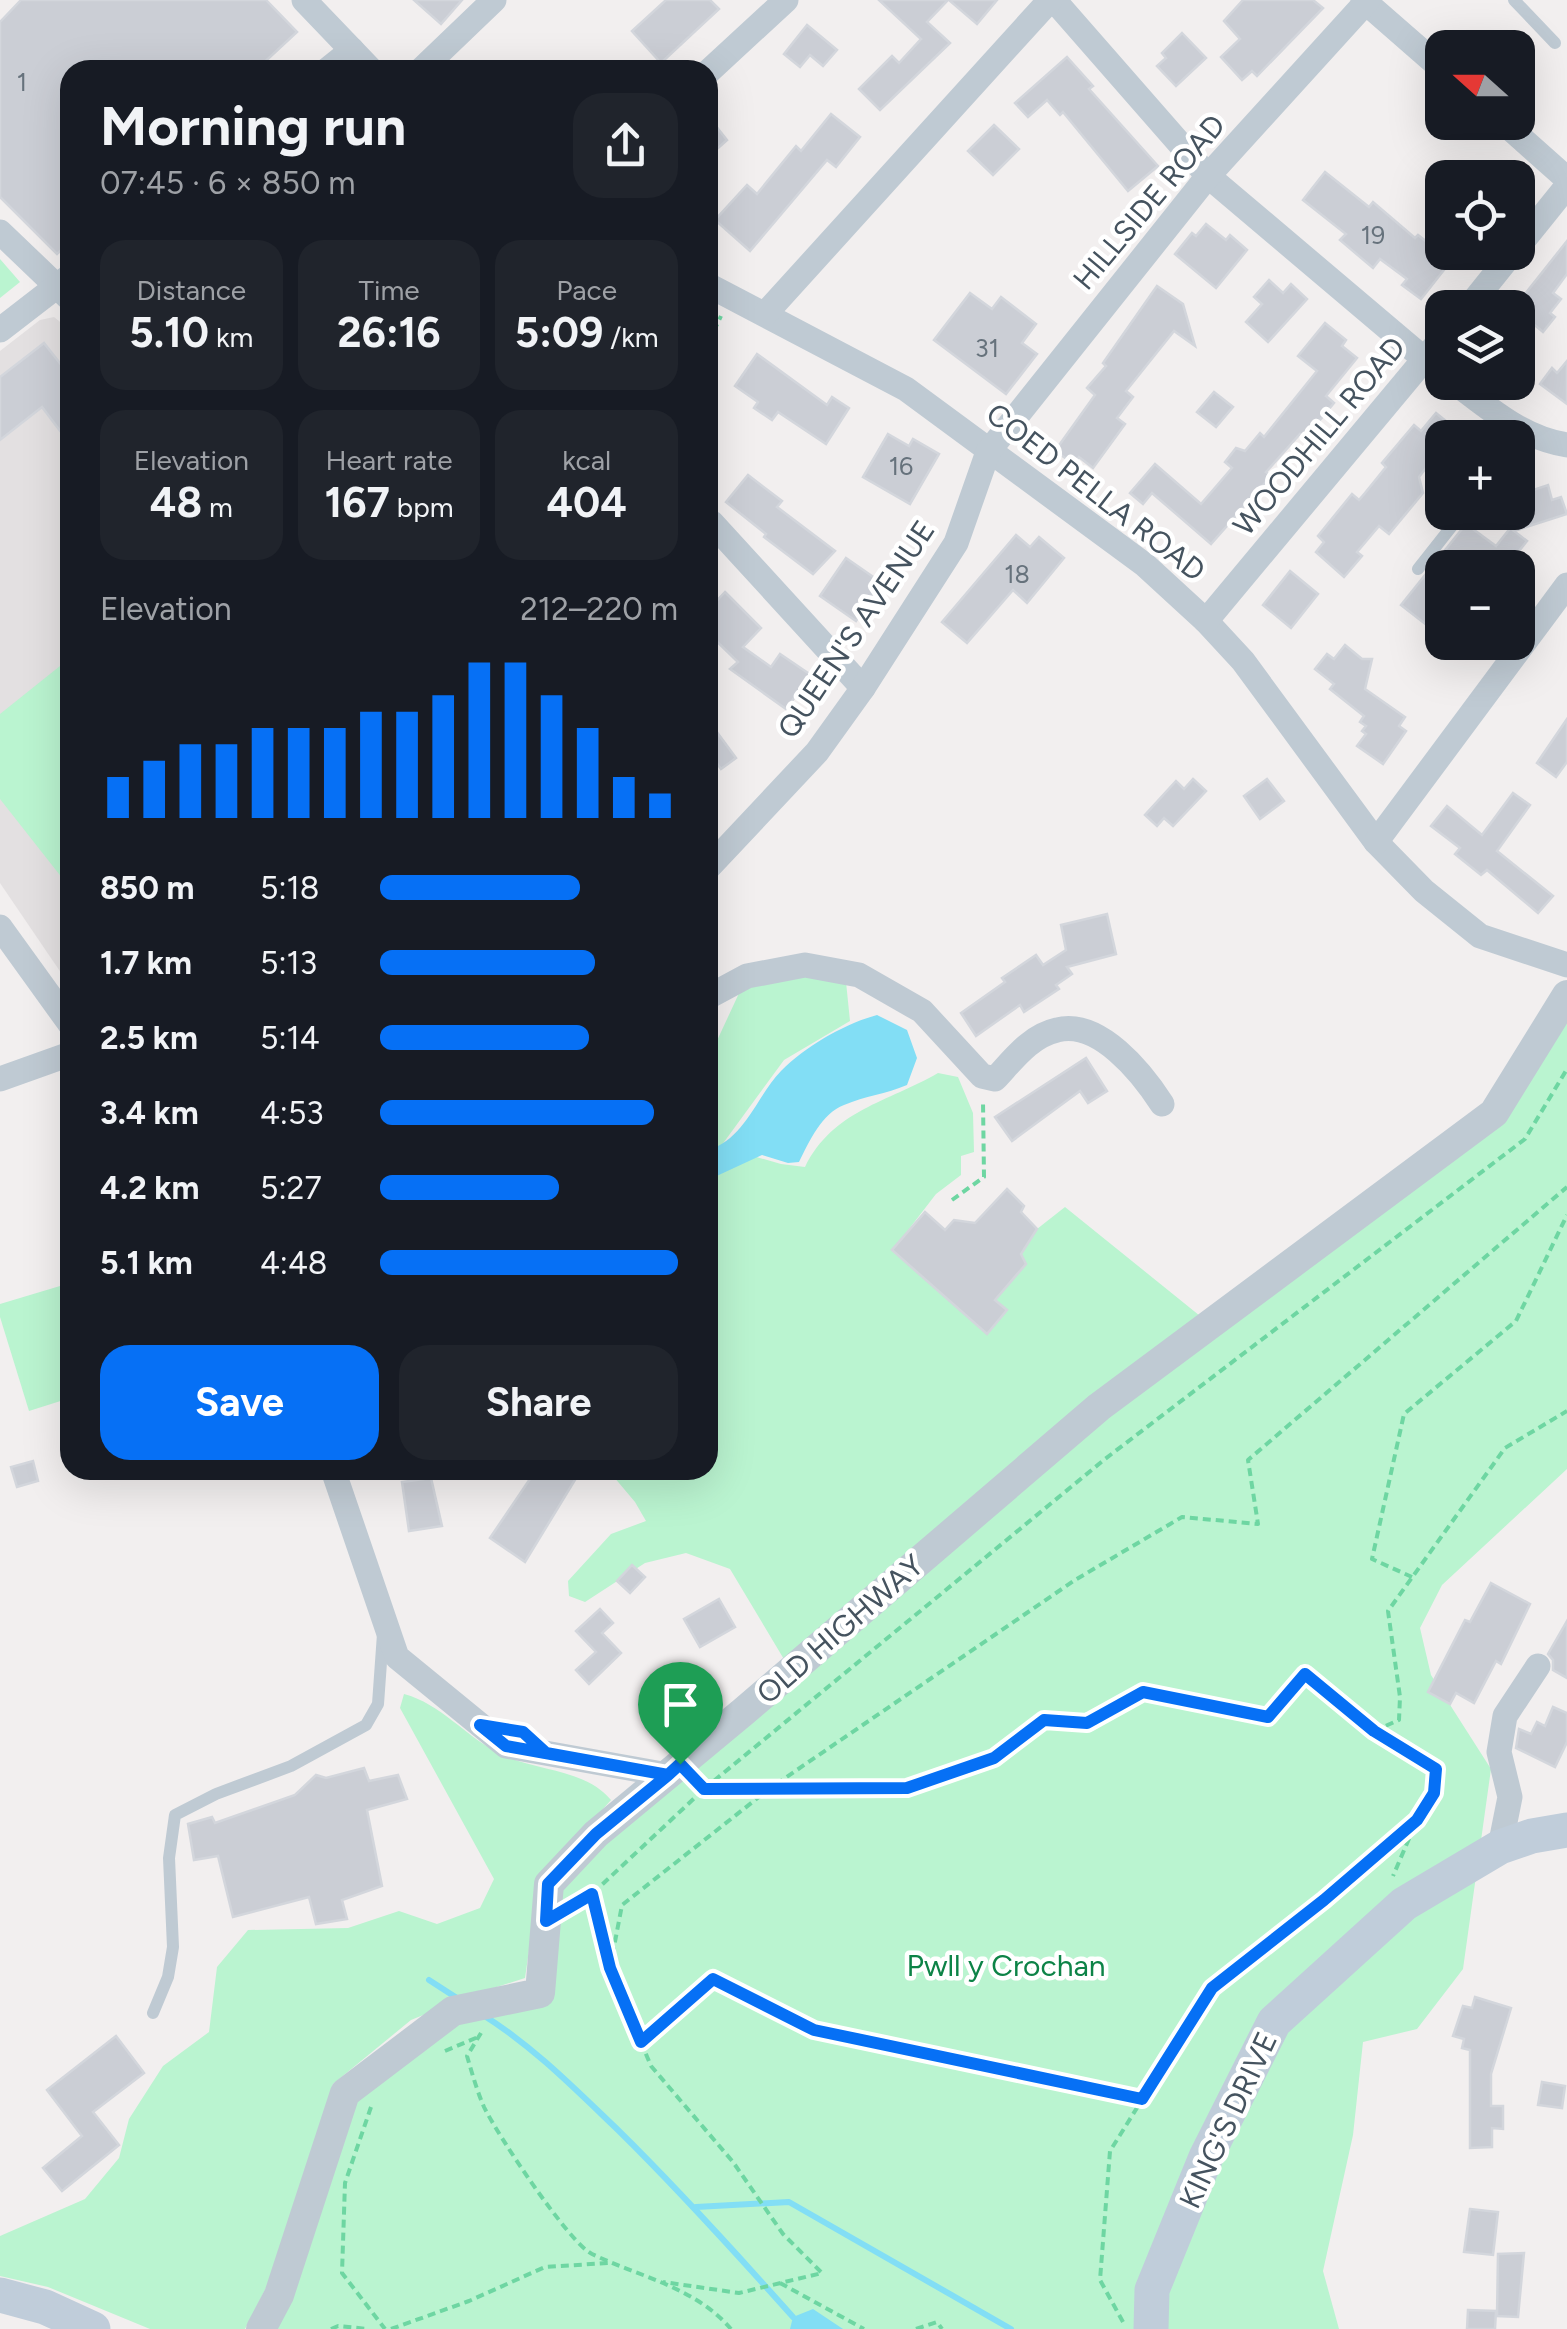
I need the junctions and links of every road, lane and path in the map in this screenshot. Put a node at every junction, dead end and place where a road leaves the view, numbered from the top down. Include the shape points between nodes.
1 (304, 0) edge
2 (494, 0) edge
3 (786, 0) edge
4 (1052, 0) edge
5 (1366, 1) edge
6 (1516, 1) edge
7 (1555, 44) dead end
8 (352, 50) junction
9 (1425, 55) edge
10 (340, 60) edge
11 (362, 60) edge
12 (431, 60) edge
13 (718, 63) edge
14 (1523, 140) edge
15 (1208, 176) junction
16 (1567, 179) edge
17 (1567, 186) edge
18 (1535, 225) edge
19 (0, 232) edge
20 (1499, 270) edge
21 (60, 282) edge
22 (719, 290) edge
23 (1483, 290) edge
24 (60, 291) edge
25 (766, 314) junction
26 (0, 330) edge
27 (1425, 360) edge
28 (1425, 376) edge
29 (1475, 400) edge
30 (1499, 420) edge
31 (1535, 441) edge
32 (1567, 445) edge
33 (988, 452) junction
34 (718, 530) edge
35 (1449, 530) edge
36 (1418, 569) dead end
37 (1567, 585) edge
38 (1206, 621) junction
39 (863, 688) junction
40 (1376, 842) junction
41 (718, 857) edge
42 (0, 927) edge
43 (1567, 964) edge
44 (718, 992) edge
45 (1567, 995) edge
46 (60, 1010) edge
47 (60, 1058) edge
48 (1567, 1068) edge
49 (982, 1076) junction
50 (0, 1079) edge
51 (1162, 1104) dead end
52 (1567, 1188) edge
53 (952, 1200) dead end
54 (1567, 1215) edge
55 (1567, 1411) edge
56 (341, 1480) edge
57 (1412, 1577) junction
58 (384, 1617) junction
59 (1538, 1666) dead end
60 (1374, 1731) junction
61 (668, 1775) junction
62 (704, 1789) junction
63 (768, 1789) junction
64 (1417, 1820) junction
65 (1567, 1830) edge
66 (1500, 1847) junction
67 (592, 1894) junction
68 (1404, 1904) junction
69 (546, 1921) junction
70 (610, 1968) junction
71 (153, 2013) dead end
72 (481, 2013) junction
73 (641, 2042) junction
74 (442, 2052) dead end
75 (1142, 2099) junction
76 (372, 2103) dead end
77 (612, 2262) junction
78 (662, 2282) junction
79 (780, 2282) junction
80 (0, 2295) edge
81 (93, 2329) edge
82 (261, 2329) edge
83 (331, 2329) edge
84 (368, 2329) edge
85 (388, 2329) edge
86 (731, 2329) edge
87 (864, 2329) edge
88 (916, 2329) edge
89 (942, 2329) edge
90 (1127, 2329) edge
91 (1151, 2329) edge

1 - 8 street
2 - 12 street
3 - 13 street
4 - 15 street
4 - 25 street
5 - 9 street
5 - 15 street, HILLSIDE ROAD
6 - 7 lane
8 - 10 street
8 - 11 street
14 - 16 street
15 - 27 street
15 - 33 street, HILLSIDE ROAD
17 - 18 street
19 - 21 street
20 - 23 street
22 - 25 street, COED PELLA ROAD
24 - 26 street
25 - 33 street, COED PELLA ROAD via 906,388
28 - 38 street, WOODHILL ROAD
29 - 30 street
31 - 32 street
33 - 38 street, COED PELLA ROAD via 1145,565
33 - 39 street, QUEEN'S AVENUE via 956,544
34 - 39 street
35 - 36 lane
37 - 40 street
38 - 40 street, COED PELLA ROAD
39 - 41 street, QUEEN'S AVENUE via 817,752
40 - 43 street, COED PELLA ROAD via 1480,936
42 - 46 street
44 - 49 street via 747,976 805,965 859,974 922,1011
45 - 61 street, OLD HIGHWAY via 1494,1114 1099,1407
47 - 50 street
48 - 62 path via 1525,1139 1134,1436
49 - 51 street via 994,1079 1030,1042 1059,1029 1091,1033 1123,1056
49 - 53 path via 984,1178
52 - 63 path via 1248,1460 1258,1524 1182,1516 1075,1580
54 - 57 path via 1516,1320 1404,1414 1372,1559
55 - 57 path via 1505,1448
56 - 58 street
57 - 60 path via 1388,1610 1399,1720
58 - 61 street via 397,1656 480,1725 523,1732 546,1753
58 - 71 lane via 378,1704 366,1724 292,1766 175,1815 169,1858 174,1947
59 - 66 street via 1506,1716 1499,1752 1510,1797
60 - 63 path via 1305,1674 1268,1717 1143,1692 1087,1723 1044,1720 994,1758 907,1788
60 - 64 path via 1436,1769 1434,1793
61 - 69 street, OLD HIGHWAY via 548,1884
62 - 63 path
62 - 67 path
63 - 70 path via 622,1905
64 - 68 path via 1389,1886
64 - 75 path via 1212,1988
65 - 66 main road, KING'S DRIVE
66 - 68 main road, KING'S DRIVE
67 - 69 path
67 - 70 path
68 - 91 main road, KING'S DRIVE via 1274,2022 1206,2157 1152,2290
69 - 72 street, OLD HIGHWAY via 540,1993
70 - 73 path
72 - 74 path
72 - 77 path via 467,2056 484,2107 536,2190 586,2252
72 - 82 street, OLD HIGHWAY via 453,2011 344,2094 279,2295
73 - 75 path via 713,1979 814,2030
73 - 79 path via 651,2066 733,2162 782,2234 822,2272
75 - 90 path via 1110,2151 1100,2280
76 - 85 path via 345,2183 342,2273
77 - 78 path
77 - 85 path via 545,2267
78 - 79 path via 739,2293
78 - 86 path via 714,2308
79 - 87 path
80 - 81 main road
83 - 84 path
88 - 89 path via 938,2322

